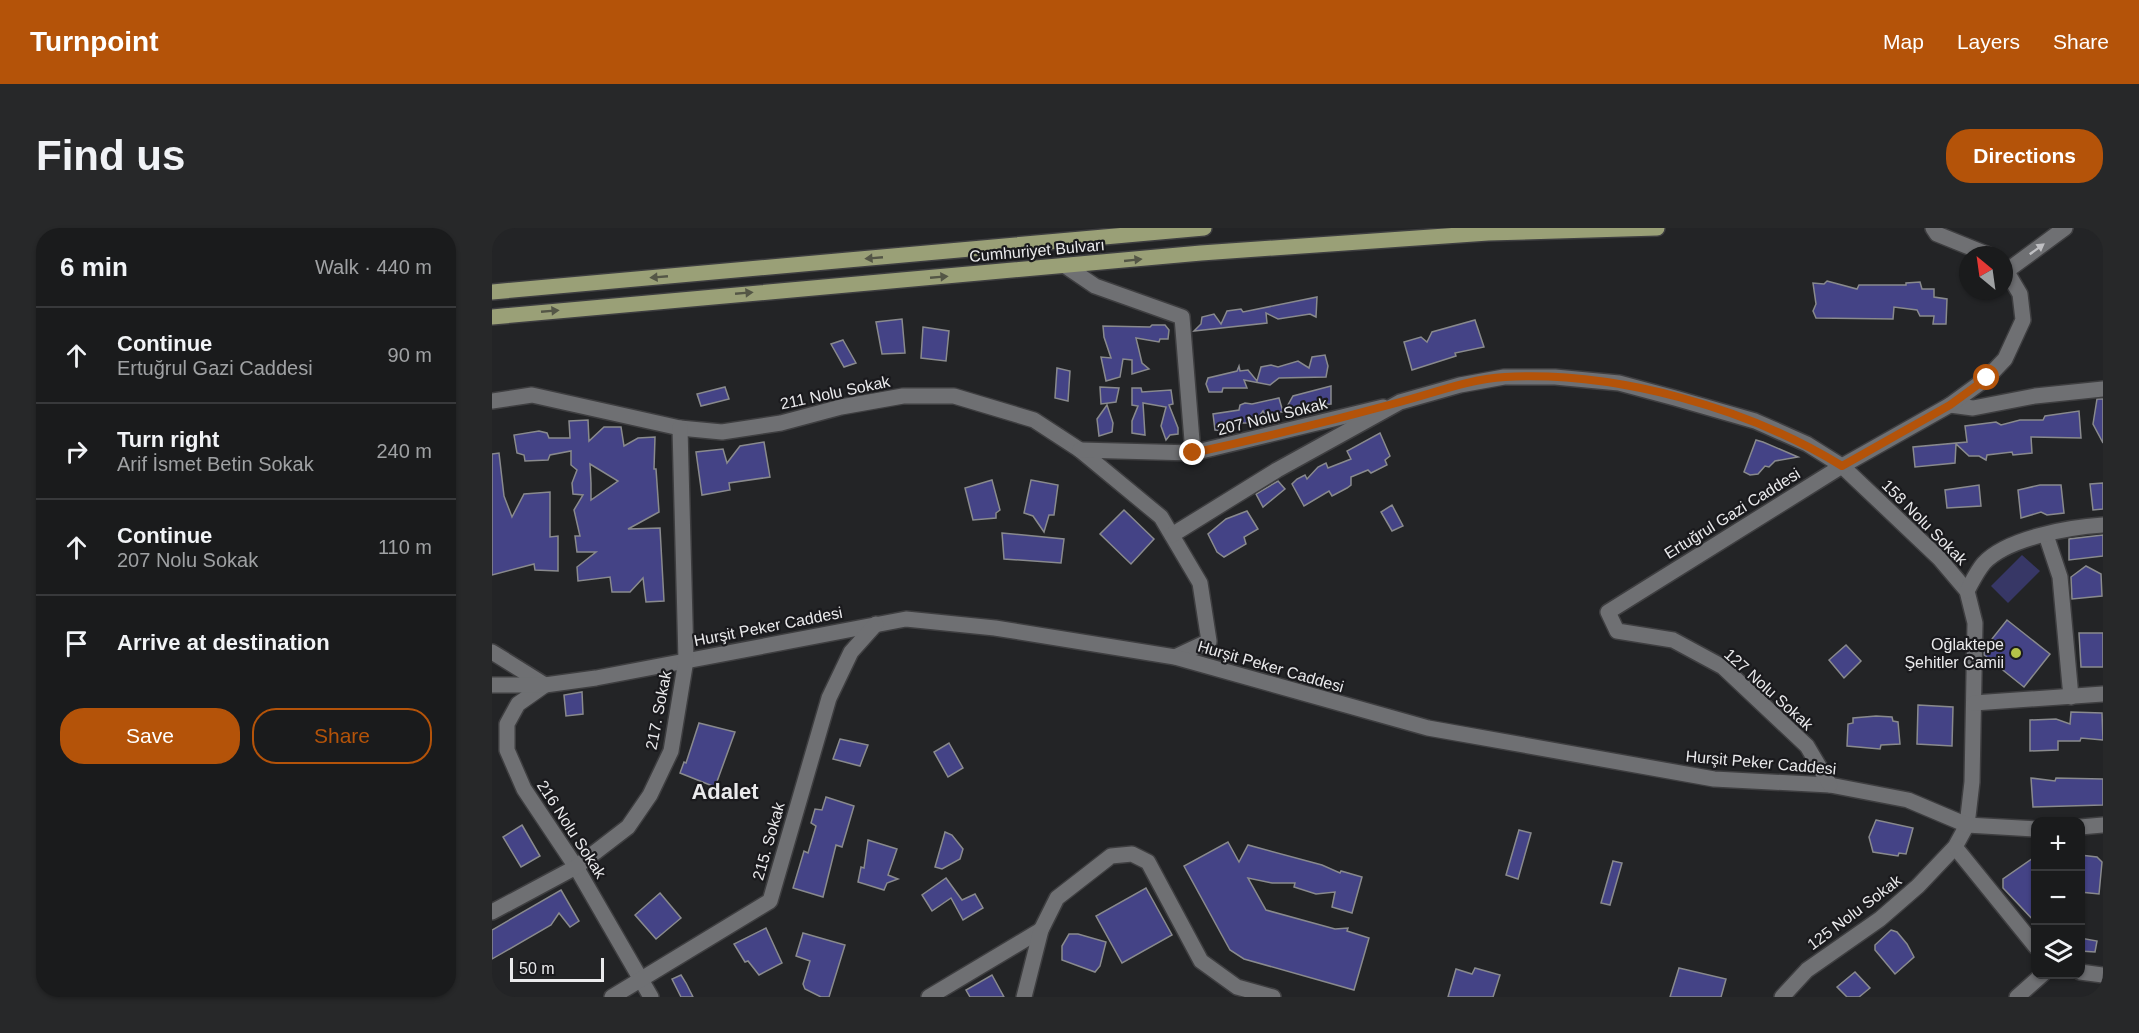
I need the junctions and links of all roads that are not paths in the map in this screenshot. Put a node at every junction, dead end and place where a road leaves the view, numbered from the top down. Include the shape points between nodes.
1 (1204, 228) edge
2 (1657, 228) edge
3 (1933, 228) edge
4 (2065, 228) edge
5 (1967, 246) edge
6 (2013, 263) edge
7 (1067, 267) junction
8 (2013, 281) edge
9 (492, 292) edge
10 (492, 317) edge
11 (2103, 389) edge
12 (492, 401) edge
13 (1400, 402) junction
14 (1950, 405) junction
15 (680, 428) junction
16 (1080, 450) junction
17 (1193, 453) junction
18 (1842, 466) junction
19 (2103, 525) edge
20 (1172, 535) junction
21 (2046, 535) junction
22 (1967, 591) junction
23 (1608, 612) joint
24 (876, 624) junction
25 (492, 652) edge
26 (1175, 657) junction
27 (686, 660) junction
28 (492, 685) edge
29 (545, 685) junction
30 (2103, 694) edge
31 (2071, 697) junction
32 (1974, 703) junction
33 (1830, 785) junction
34 (1967, 825) junction
35 (2103, 825) edge
36 (2085, 827) edge
37 (2031, 829) edge
38 (1955, 847) junction
39 (576, 867) junction
40 (492, 912) edge
41 (1041, 930) junction
42 (2031, 941) edge
43 (2085, 973) edge
44 (2103, 975) edge
45 (2038, 979) edge
46 (642, 981) junction
47 (612, 997) edge
48 (651, 997) edge
49 (929, 997) edge
50 (1024, 997) edge
51 (1273, 997) edge
52 (1782, 997) edge
53 (2017, 997) edge

1 -> 9 main road, Cumhuriyet Bulvarı
7 -> 2 main road, Cumhuriyet Bulvarı via 1201,253 1476,234
3 - 5 street via 1937,234
6 -> 4 street, Ertuğrul Gazi Caddesi
10 -> 7 main road, Cumhuriyet Bulvarı
7 - 17 street via 1095,286 1182,317
8 - 14 street, Ertuğrul Gazi Caddesi via 2020,294 2023,320 2015,341 1987,378
11 - 14 street via 1973,408
12 - 15 street, 211 Nolu Sokak via 532,395
13 - 17 street, 207 Nolu Sokak
13 - 18 street, 158 Nolu Sokak via 1504,377 1619,383 1755,421 1807,444
13 - 20 street
14 - 18 street, Ertuğrul Gazi Caddesi
15 - 16 street, 211 Nolu Sokak via 722,432 903,396 954,396 1034,420
15 - 27 street, 217. Sokak
16 - 17 street, 207 Nolu Sokak
16 - 20 street, 211 Nolu Sokak via 1161,517
18 - 22 street, 158 Nolu Sokak via 1940,558
18 - 23 street, Ertuğrul Gazi Caddesi
19 - 21 street via 2079,526
20 - 26 street, 211 Nolu Sokak via 1200,583 1209,641
21 - 22 street via 2000,550 1984,564
21 - 31 street via 2060,577
22 - 32 street, 158 Nolu Sokak via 1975,623
23 - 33 street, 127 Nolu Sokak via 1617,631 1673,640 1723,667 1807,746
24 - 26 street, Hurşit Peker Caddesi via 906,619 995,628
24 - 27 street, Hurşit Peker Caddesi
24 - 46 street, 215. Sokak via 851,652 829,698 770,901
25 - 29 street
26 - 33 street, Hurşit Peker Caddesi via 1428,728 1714,779
27 - 29 street, Hurşit Peker Caddesi
27 - 39 street, 217. Sokak via 671,751 650,795 628,827
28 - 29 street, Hurşit Peker Caddesi
29 - 39 street, 216 Nolu Sokak via 518,704 507,724 507,750 524,789
30 - 31 street
31 - 32 street
32 - 34 street, 158 Nolu Sokak
33 - 34 street, Hurşit Peker Caddesi via 1908,800
34 - 37 street, Hurşit Peker Caddesi
34 - 38 street, 125 Nolu Sokak
35 - 36 street
38 - 42 street
38 - 52 street, 125 Nolu Sokak via 1880,919 1807,970
39 - 40 street, 217. Sokak
39 - 46 street, 216 Nolu Sokak
41 - 49 street
41 - 50 street
41 - 51 street via 1058,898 1111,856 1132,854 1148,862 1201,961 1237,987
43 - 44 street
45 - 53 street
46 - 47 street, 215. Sokak
46 - 48 street, 216 Nolu Sokak

